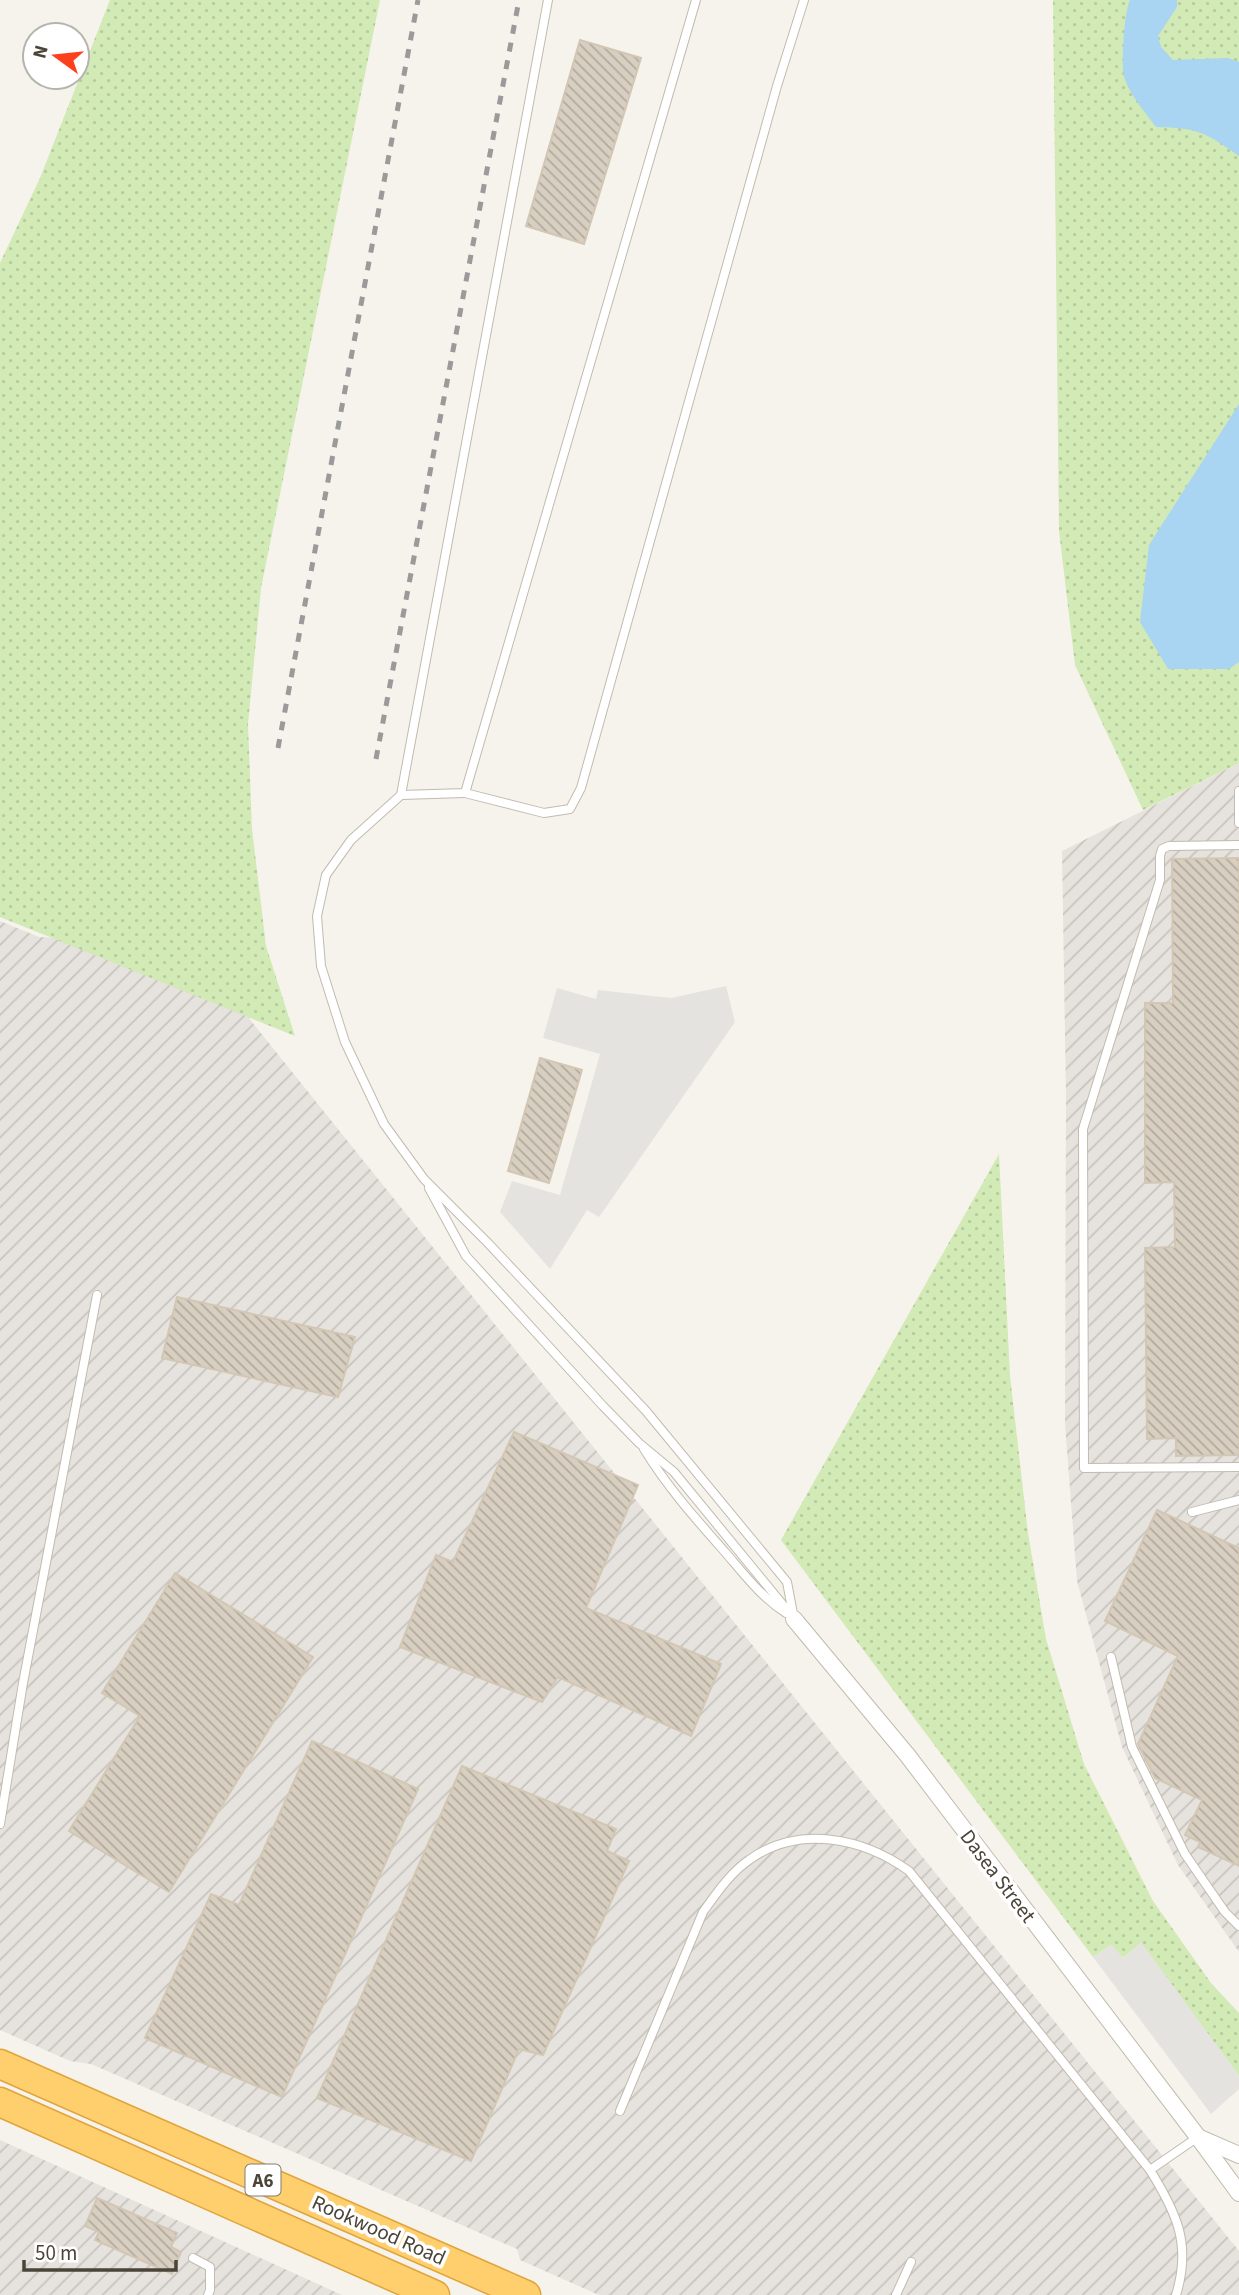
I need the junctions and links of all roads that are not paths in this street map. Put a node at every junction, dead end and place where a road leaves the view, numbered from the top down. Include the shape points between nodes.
1 (548, 0) edge
2 (696, 0) edge
3 (804, 0) edge
4 (1239, 791) edge
5 (466, 793) junction
6 (401, 796) junction
7 (1239, 823) edge
8 (1239, 845) edge
9 (424, 1179) junction
10 (97, 1295) dead end
11 (639, 1443) junction
12 (1239, 1467) edge
13 (1239, 1500) edge
14 (1192, 1512) dead end
15 (794, 1619) junction
16 (1111, 1657) dead end
17 (0, 1824) edge
18 (1239, 1926) edge
19 (0, 2064) edge
20 (0, 2102) edge
21 (620, 2112) dead end
22 (1198, 2137) junction
23 (1239, 2155) edge
24 (1150, 2170) junction
25 (1239, 2193) edge
26 (193, 2258) dead end
27 (911, 2262) dead end
28 (208, 2295) edge
29 (435, 2295) edge
30 (526, 2295) edge
31 (896, 2295) edge
32 (1177, 2295) edge

1 - 6 lane
2 - 5 lane
3 - 5 lane via 581,788 570,808 544,813
4 - 7 lane
5 - 6 lane
6 - 9 lane via 351,840 326,875 317,916 321,966 345,1042 384,1124
8 - 12 lane via 1162,849 1160,880 1083,1129 1083,1153 1084,1468
9 - 11 lane via 466,1256
9 - 15 lane via 646,1411 787,1582
10 - 17 lane
11 - 15 lane via 674,1472
11 - 15 lane via 665,1483 768,1602
13 - 14 lane
15 - 22 street, Dasea Street via 908,1756
16 - 18 lane via 1132,1747 1185,1854
19 - 30 highway, Rookwood Road / A6
20 - 29 highway, Rookwood Road / A6
21 - 24 lane via 703,1912 720,1888 748,1860 771,1847 823,1838 869,1848 909,1871
22 - 23 street, Dasea Street
22 - 24 lane
22 - 25 street, Dasea Street
24 - 32 lane via 1172,2206 1180,2234 1183,2258
26 - 28 lane via 210,2267
27 - 31 lane

